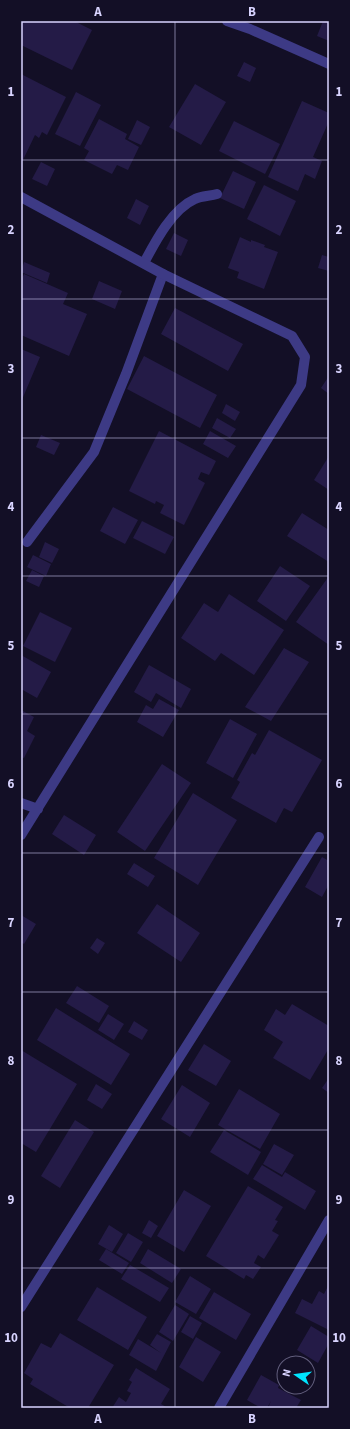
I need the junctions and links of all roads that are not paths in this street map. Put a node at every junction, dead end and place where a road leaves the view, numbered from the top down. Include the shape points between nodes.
1 (227, 21) edge
2 (251, 25) edge
3 (329, 64) edge
4 (217, 194) dead end
5 (21, 197) edge
6 (144, 263) junction
7 (163, 274) junction
8 (27, 542) dead end
9 (21, 803) edge
10 (38, 809) junction
11 (21, 835) edge
12 (319, 837) dead end
13 (329, 1220) edge
14 (21, 1307) edge
15 (219, 1408) edge

1 - 2 street
2 - 3 street
4 - 6 street via 195,199 184,206 161,233
5 - 6 street
6 - 7 street
7 - 8 street via 94,452
7 - 10 street via 292,336 305,357 301,385
9 - 10 street
10 - 11 street
12 - 14 street
13 - 15 street

